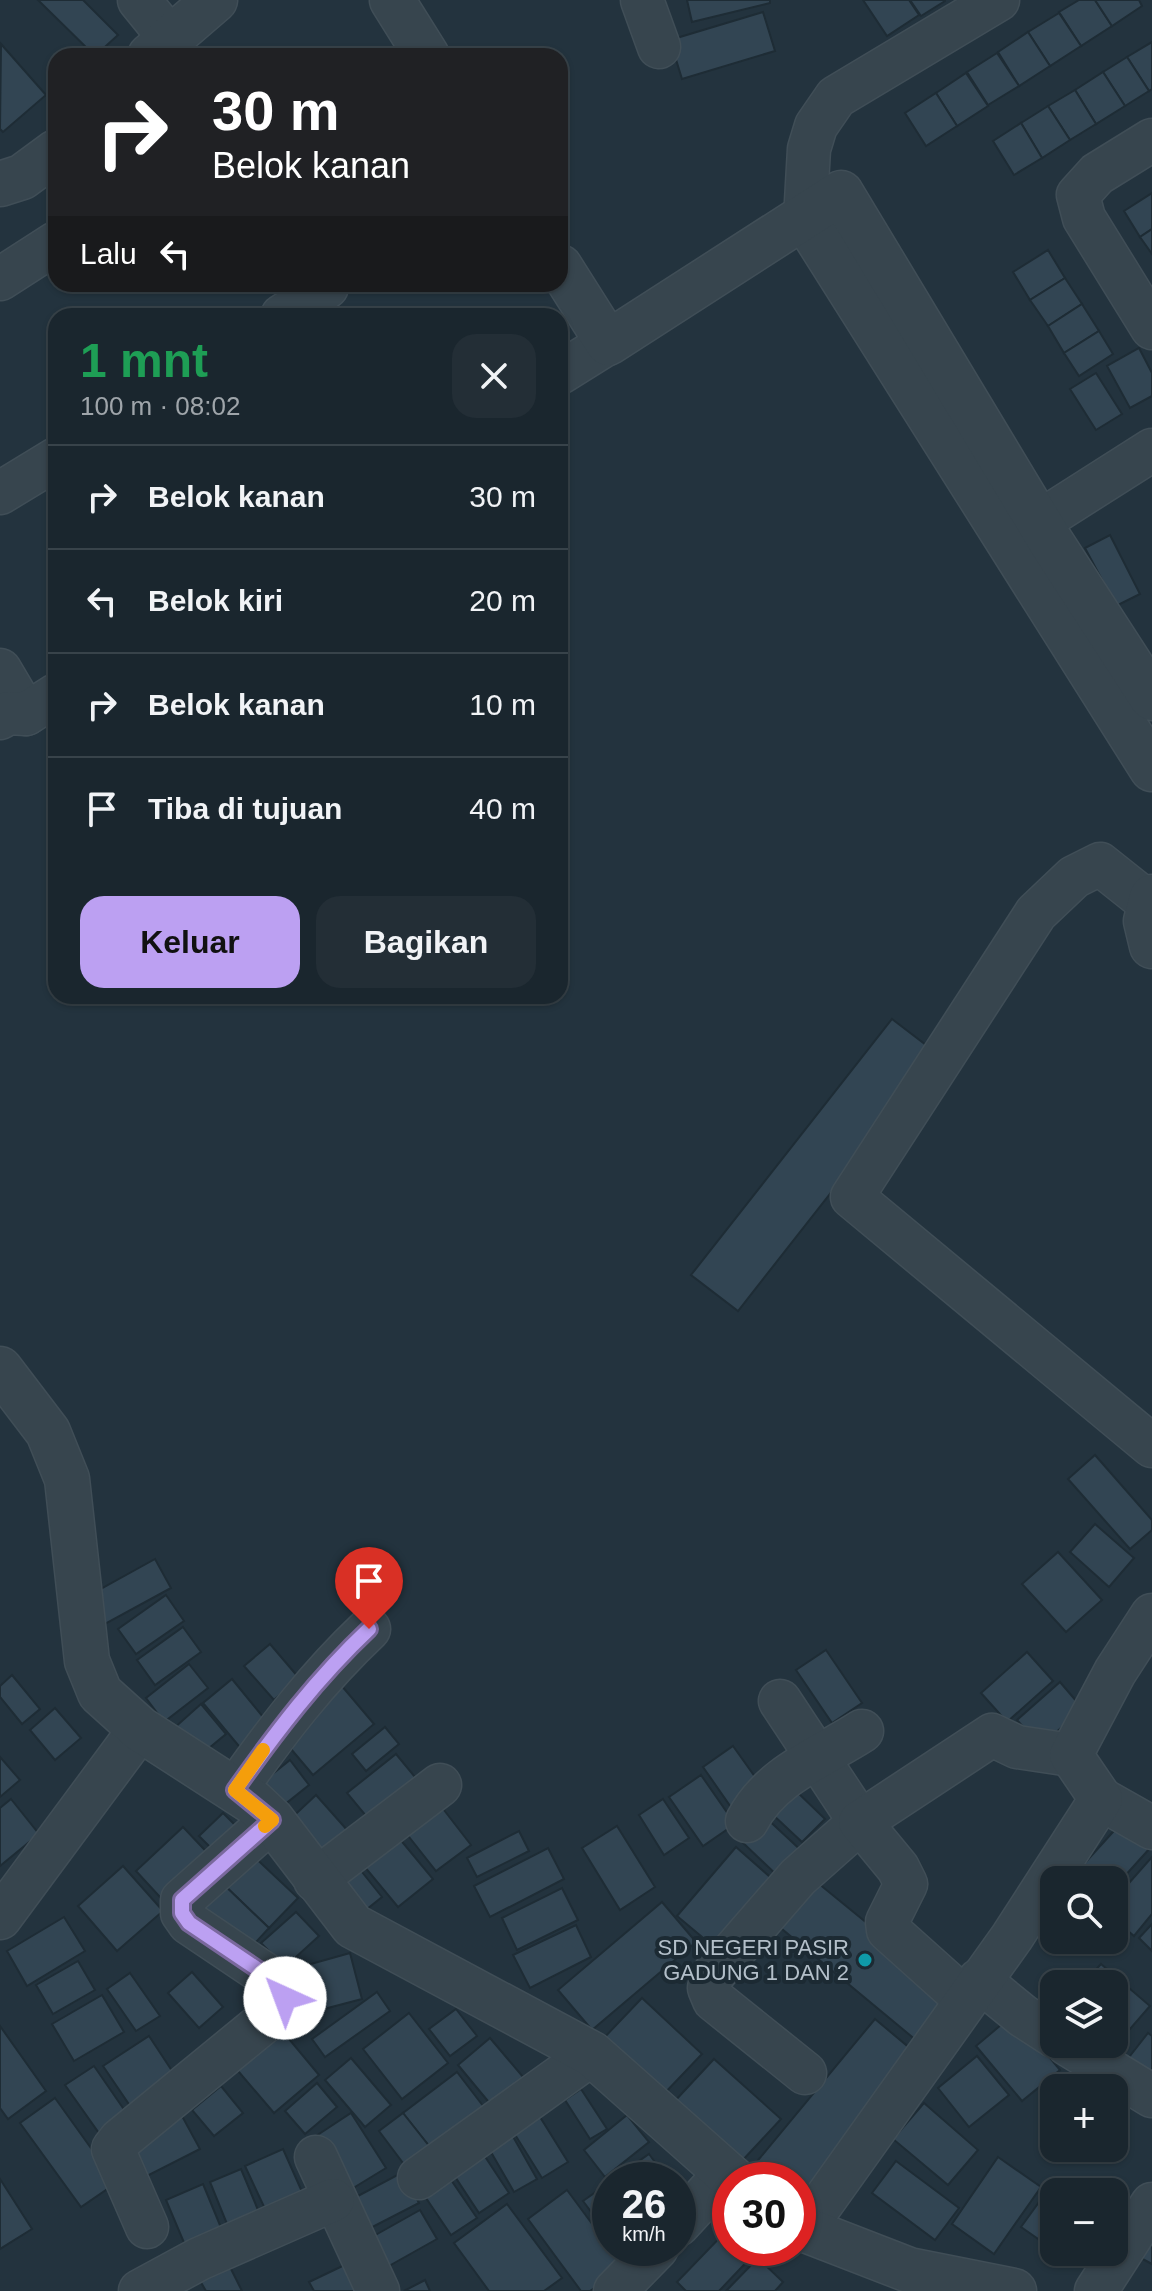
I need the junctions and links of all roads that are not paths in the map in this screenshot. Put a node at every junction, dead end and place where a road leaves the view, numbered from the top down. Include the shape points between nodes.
1 (139, 0) edge
2 (215, 0) edge
3 (392, 0) edge
4 (642, 0) edge
5 (998, 0) edge
6 (160, 47) edge
7 (659, 47) dead end
8 (422, 48) edge
9 (1152, 140) edge
10 (48, 158) edge
11 (825, 182) junction
12 (0, 184) edge
13 (805, 219) junction
14 (48, 248) edge
15 (0, 279) edge
16 (568, 280) edge
17 (332, 296) edge
18 (302, 308) edge
19 (1152, 328) edge
20 (608, 343) junction
21 (568, 368) edge
22 (1152, 450) edge
23 (48, 464) edge
24 (1152, 477) edge
25 (0, 493) edge
26 (1030, 542) junction
27 (0, 670) edge
28 (1152, 698) edge
29 (27, 709) edge
30 (1152, 769) edge
31 (1150, 900) edge
32 (1152, 946) edge
33 (0, 1369) edge
34 (1152, 1446) edge
35 (1152, 1615) edge
36 (369, 1629) dead end
37 (780, 1701) dead end
38 (140, 1729) junction
39 (862, 1731) dead end
40 (1071, 1755) junction
41 (817, 1759) junction
42 (440, 1785) dead end
43 (235, 1790) junction
44 (1101, 1799) junction
45 (272, 1820) junction
46 (747, 1821) dead end
47 (860, 1822) junction
48 (1152, 1828) edge
49 (315, 1880) junction
50 (0, 1918) edge
51 (972, 1990) junction
52 (1040, 2027) edge
53 (592, 2054) junction
54 (1090, 2058) edge
55 (805, 2073) dead end
56 (1152, 2096) edge
57 (316, 2157) dead end
58 (713, 2162) edge
59 (419, 2178) dead end
60 (712, 2194) edge
61 (333, 2200) junction
62 (1152, 2204) edge
63 (816, 2207) edge
64 (696, 2208) edge
65 (147, 2227) dead end
66 (816, 2235) edge
67 (140, 2291) edge
68 (378, 2291) edge
69 (1014, 2291) edge
70 (1096, 2291) edge

1 - 6 street
2 - 6 street
3 - 8 street
4 - 7 street
5 - 11 street via 836,97 812,137
9 - 19 street via 1097,174 1078,195 1084,218
10 - 12 street via 22,177
11 - 13 street
11 - 26 street
13 - 20 street
13 - 26 street
14 - 15 street
16 - 20 street
17 - 18 street
20 - 21 street
22 - 26 street
23 - 25 street
24 - 26 street
26 - 28 street
26 - 30 street
27 - 29 street
31 - 32 street via 1146,921
31 - 34 street via 1100,864 1074,877 1036,913 852,1197
33 - 38 street via 48,1432 67,1479 90,1677
35 - 40 street
36 - 43 street via 292,1709
37 - 41 street
38 - 43 street
38 - 50 street
39 - 41 street
40 - 44 street
40 - 47 street via 1017,1747 992,1735
41 - 46 street via 769,1788
41 - 47 street
42 - 49 street
43 - 45 street
44 - 48 street
44 - 51 street
45 - 49 street
45 - 65 street via 182,1900 182,1913 281,1985 285,1998 280,2009 113,2149
47 - 51 street via 906,1884 888,1930
47 - 55 street via 798,1877 712,1976 709,1988 714,2000
49 - 53 street via 353,1926 375,1941
51 - 52 street
51 - 63 street
53 - 58 street
53 - 59 street
54 - 56 street
57 - 61 street
60 - 64 street
61 - 67 street
61 - 68 street
62 - 70 street
66 - 69 street via 909,2270

